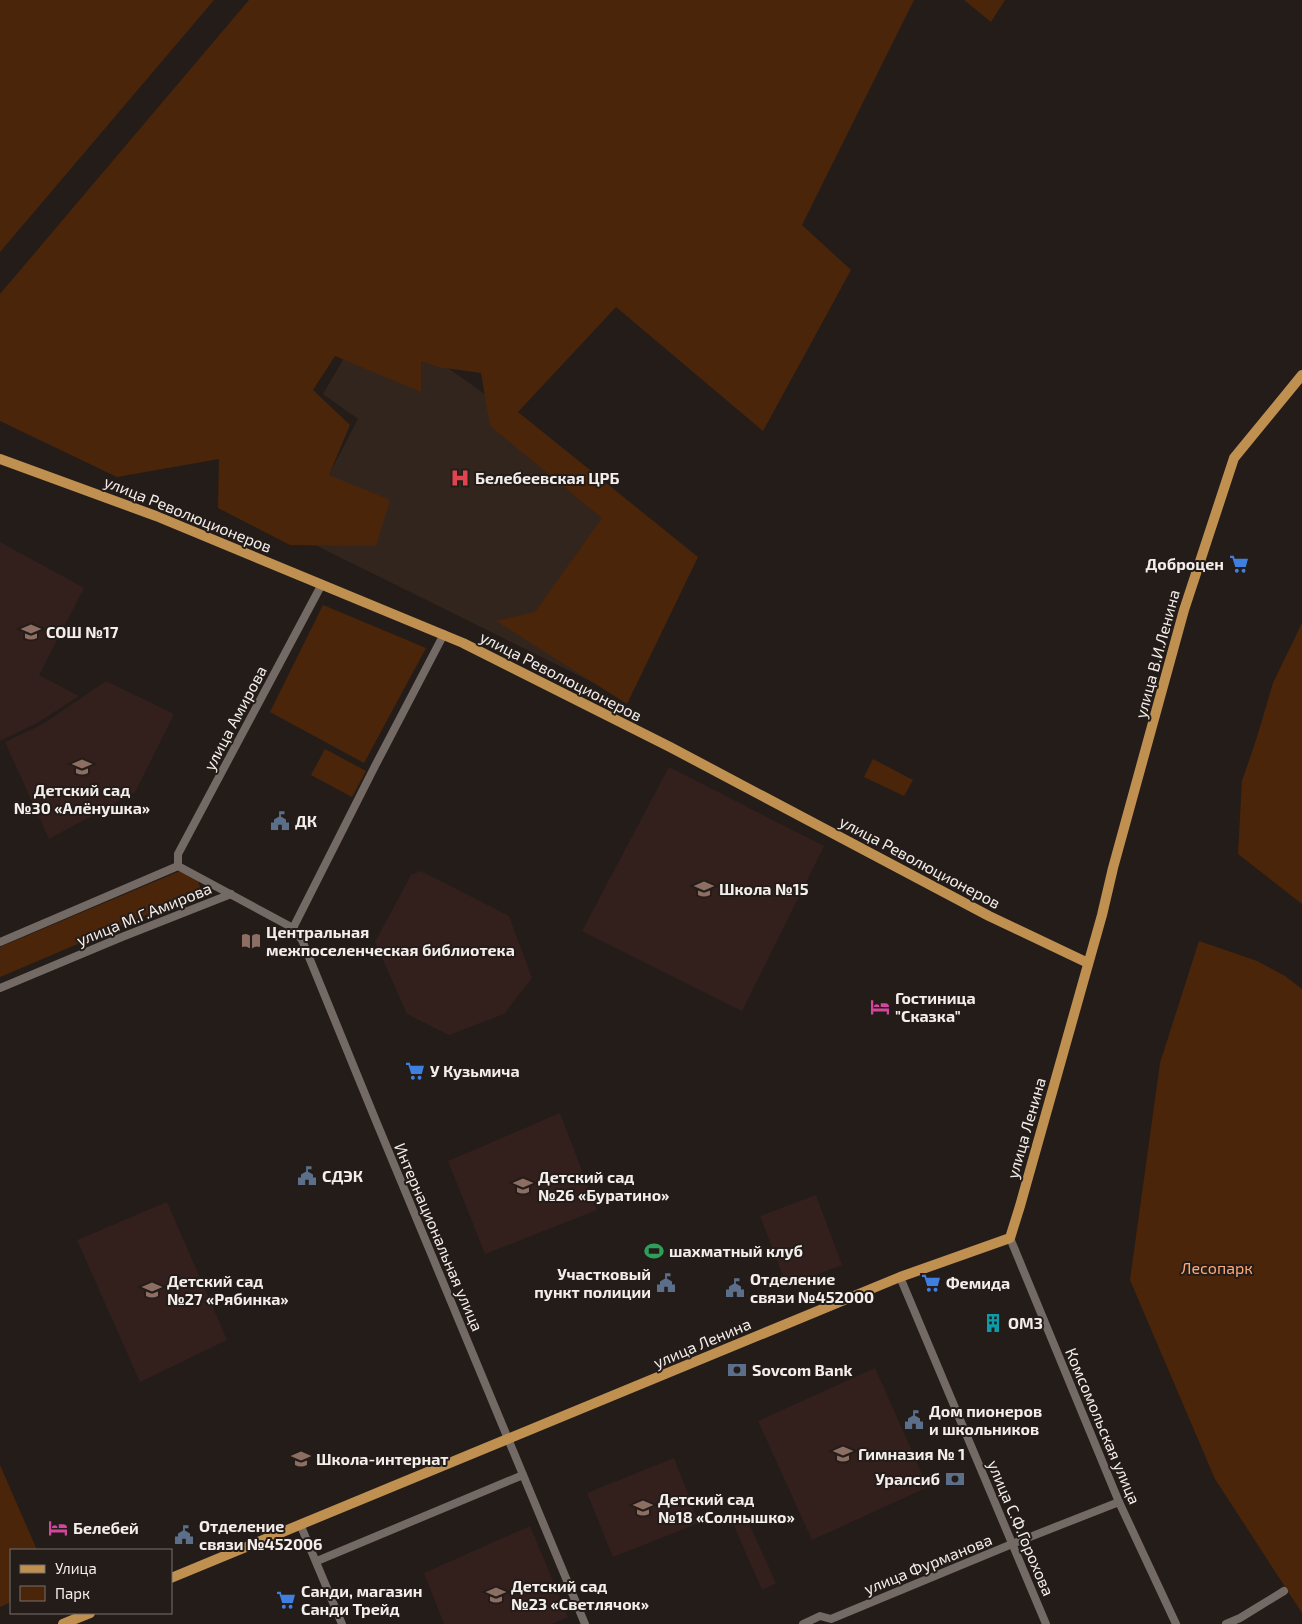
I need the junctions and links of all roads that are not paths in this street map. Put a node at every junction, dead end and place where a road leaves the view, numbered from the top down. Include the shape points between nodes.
1 (1302, 375) edge
2 (0, 459) edge
3 (322, 584) junction
4 (444, 634) junction
5 (178, 866) junction
6 (230, 894) junction
7 (292, 928) junction
8 (0, 942) edge
9 (1088, 963) junction
10 (0, 988) edge
11 (1010, 1238) junction
12 (900, 1277) junction
13 (508, 1440) junction
14 (523, 1475) junction
15 (1119, 1502) junction
16 (300, 1524) junction
17 (1012, 1544) junction
18 (317, 1561) junction
19 (172, 1578) edge
20 (1284, 1591) dead end
21 (88, 1614) edge
22 (832, 1621) edge
23 (1242, 1621) edge
24 (806, 1623) edge
25 (63, 1624) edge
26 (342, 1624) edge
27 (585, 1624) edge
28 (1046, 1624) edge
29 (1176, 1624) edge
30 (1226, 1624) edge

1 - 9 main road, улица В.И.Ленина via 1234,458 1184,610
2 - 3 main road, улица Революционеров via 156,516
3 - 4 main road, улица Революционеров
3 - 5 street, улица Амирова via 178,854
4 - 7 street
4 - 9 main road, улица Революционеров via 670,747 989,916
5 - 6 street, улица М.Г.Амирова
5 - 8 street, улица М.Г.Амирова
6 - 7 street, Интернациональная улица
6 - 10 street, улица М.Г.Амирова
7 - 13 street, Интернациональная улица via 302,940
9 - 11 main road, улица Ленина
11 - 12 main road, улица Ленина
11 - 15 street, Комсомольская улица
12 - 13 main road, улица Ленина
12 - 17 street, улица С.Ф.Горохова
13 - 14 street, Интернациональная улица
13 - 16 main road, улица Ленина
14 - 18 street
14 - 27 street, Интернациональная улица
15 - 17 street, улица Фурманова
15 - 29 street, Комсомольская улица
16 - 18 street
16 - 19 main road, улица Ленина
17 - 22 street, улица Фурманова
17 - 28 street, улица С.Ф.Горохова
18 - 26 street
20 - 23 street
21 - 25 main road
22 - 24 street, улица Фурманова via 820,1616
23 - 30 street

